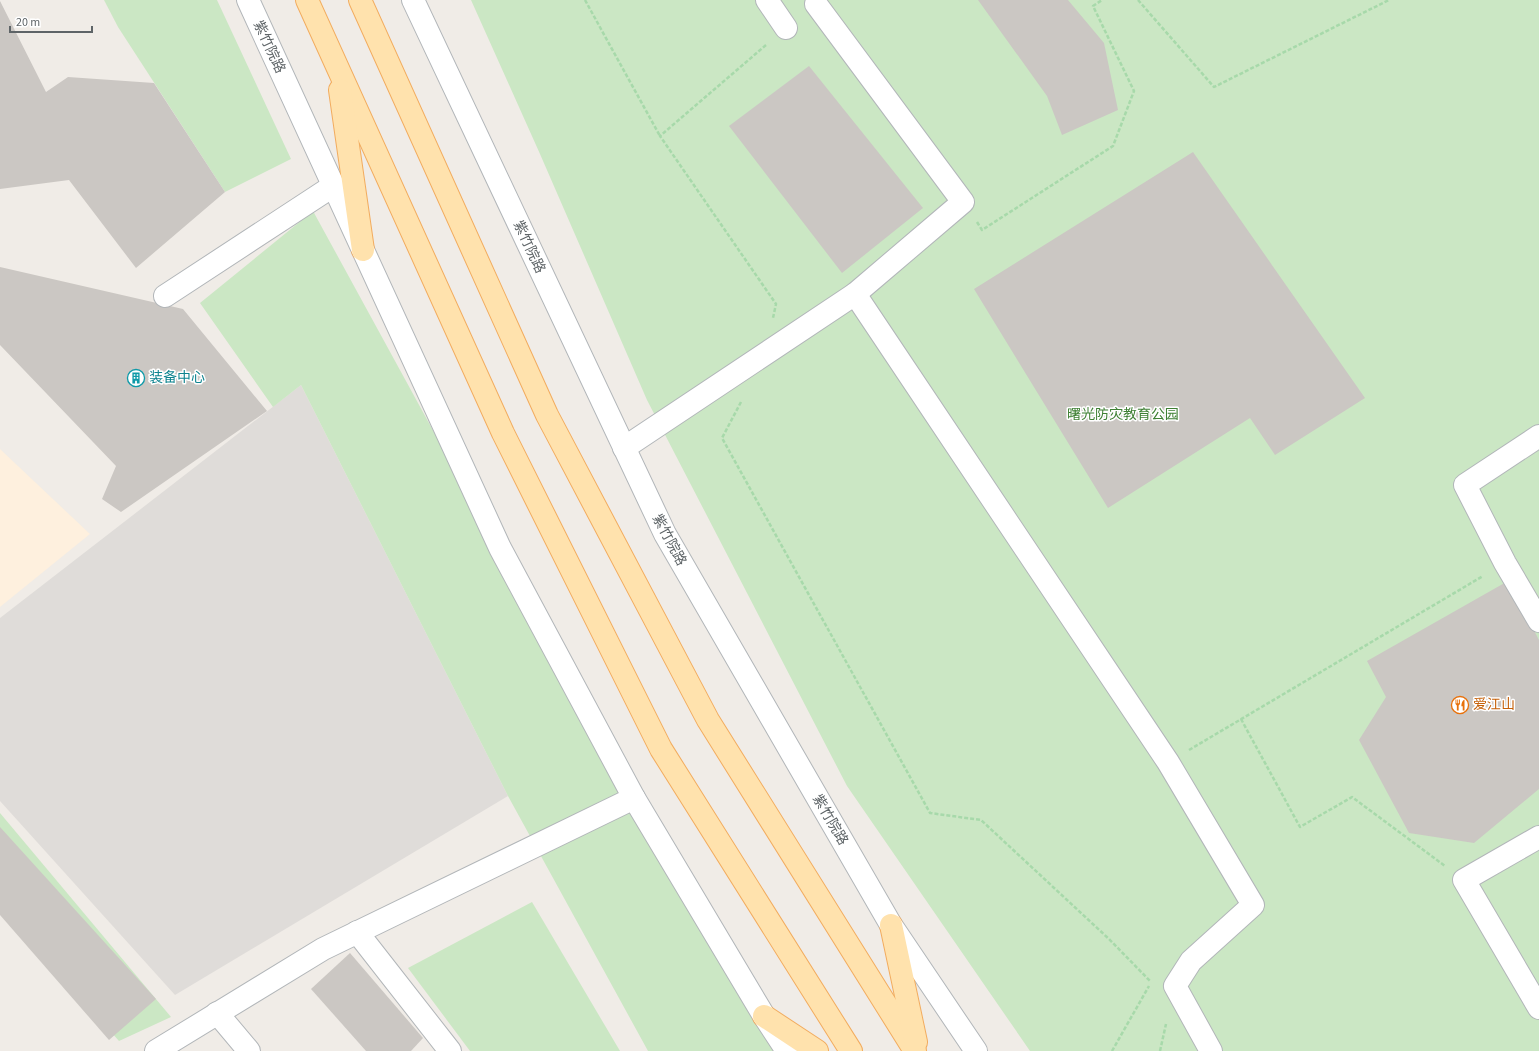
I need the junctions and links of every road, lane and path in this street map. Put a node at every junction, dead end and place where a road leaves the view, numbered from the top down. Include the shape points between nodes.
1 (248, 0) edge
2 (307, 0) edge
3 (360, 0) edge
4 (413, 0) edge
5 (585, 0) edge
6 (767, 0) edge
7 (1102, 0) edge
8 (1138, 0) edge
9 (1389, 0) edge
10 (816, 4) dead end
11 (786, 28) joint
12 (336, 66) junction
13 (660, 136) junction
14 (333, 186) junction
15 (963, 202) junction
16 (363, 250) junction
17 (855, 294) junction
18 (164, 296) dead end
19 (765, 353) junction
20 (744, 396) dead end
21 (1539, 436) edge
22 (624, 448) junction
23 (1505, 563) junction
24 (1539, 621) edge
25 (1240, 719) junction
26 (1207, 739) dead end
27 (1168, 762) junction
28 (634, 798) junction
29 (1539, 837) edge
30 (1464, 880) junction
31 (891, 925) junction
32 (357, 932) junction
33 (1539, 1008) edge
34 (217, 1013) junction
35 (764, 1016) junction
36 (156, 1051) edge
37 (249, 1051) edge
38 (450, 1051) edge
39 (787, 1051) edge
40 (817, 1051) edge
41 (851, 1051) edge
42 (916, 1051) edge
43 (976, 1051) edge
44 (1112, 1051) edge
45 (1211, 1051) edge

1 - 14 street, 紫竹院路
2 - 12 main road
3 - 42 main road via 547,415 708,720
4 - 22 street, 紫竹院路
5 - 13 path
6 - 11 street
7 - 15 path via 1093,6 1134,91 1113,146 982,230
8 - 9 path via 1214,87
10 - 15 street
11 - 13 path
12 - 16 main road
12 - 41 main road via 503,433 661,750
13 - 19 path via 776,304
14 - 16 street, 紫竹院路
14 - 18 street
15 - 17 street
16 - 28 street, 紫竹院路 via 500,548
17 - 19 street
17 - 27 street
19 - 22 street
20 - 44 path via 722,438 930,813 981,820 1109,939 1151,982
21 - 23 street via 1465,485
22 - 31 street, 紫竹院路 via 664,534
23 - 24 street
23 - 25 path
25 - 26 path
25 - 27 path
25 - 30 path via 1300,827 1352,797
27 - 45 street via 1253,905 1191,961 1175,986
28 - 32 street
28 - 35 street, 紫竹院路
29 - 30 street
30 - 33 street
31 - 42 main road
31 - 43 street, 紫竹院路
32 - 34 street via 322,949
32 - 38 street
34 - 36 street
34 - 37 street
35 - 39 street, 紫竹院路
35 - 40 main road

